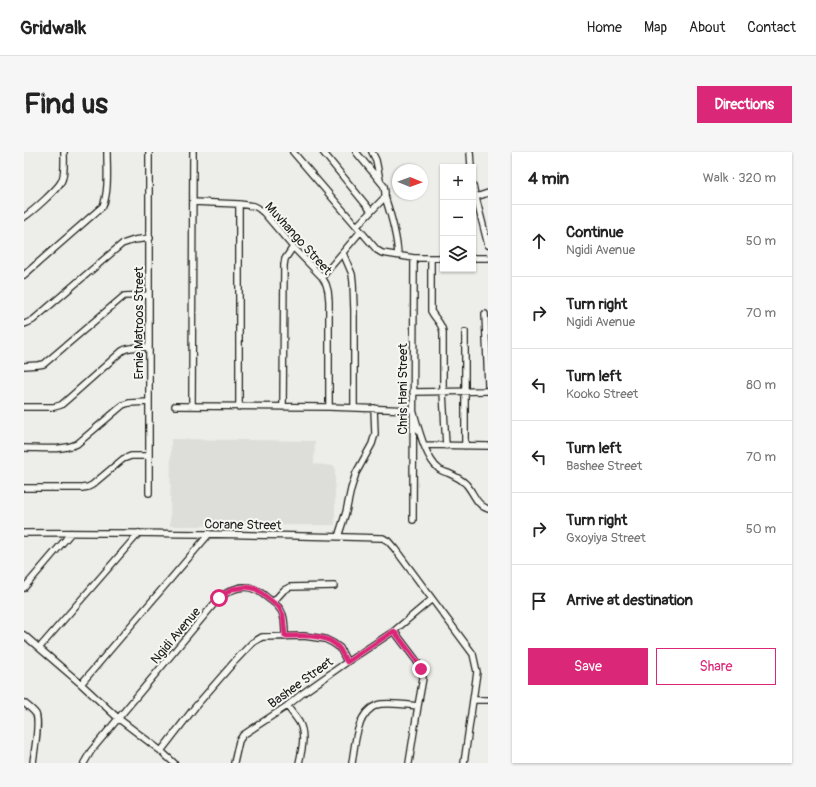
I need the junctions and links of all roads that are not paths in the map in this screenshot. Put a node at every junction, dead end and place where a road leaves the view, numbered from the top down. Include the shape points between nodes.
1 (64, 152) edge
2 (107, 152) edge
3 (149, 152) edge
4 (193, 152) edge
5 (292, 152) edge
6 (323, 152) edge
7 (356, 152) edge
8 (372, 152) edge
9 (470, 152) edge
10 (470, 164) edge
11 (380, 181) junction
12 (488, 193) edge
13 (476, 196) edge
14 (385, 197) junction
15 (475, 200) edge
16 (193, 202) junction
17 (239, 204) junction
18 (371, 211) junction
19 (24, 217) edge
20 (357, 226) junction
21 (361, 232) junction
22 (150, 238) junction
23 (488, 245) edge
24 (293, 247) junction
25 (343, 253) junction
26 (398, 255) junction
27 (414, 258) junction
28 (430, 258) junction
29 (440, 258) edge
30 (476, 258) edge
31 (488, 258) edge
32 (24, 275) edge
33 (322, 277) junction
34 (149, 295) junction
35 (485, 314) dead end
36 (24, 324) edge
37 (465, 332) dead end
38 (149, 348) junction
39 (487, 353) edge
40 (24, 366) edge
41 (488, 385) edge
42 (465, 391) junction
43 (488, 391) edge
44 (413, 392) junction
45 (443, 392) junction
46 (149, 402) junction
47 (175, 406) dead end
48 (192, 406) junction
49 (24, 407) edge
50 (239, 407) junction
51 (283, 407) junction
52 (329, 407) junction
53 (354, 408) junction
54 (374, 408) junction
55 (413, 410) junction
56 (424, 445) junction
57 (446, 446) junction
58 (465, 446) junction
59 (488, 446) edge
60 (24, 448) edge
61 (149, 456) junction
62 (24, 488) edge
63 (149, 493) dead end
64 (488, 509) edge
65 (413, 520) dead end
66 (24, 533) edge
67 (71, 533) junction
68 (138, 533) junction
69 (209, 534) junction
70 (338, 537) junction
71 (334, 586) dead end
72 (24, 588) edge
73 (432, 599) junction
74 (273, 602) junction
75 (394, 631) junction
76 (24, 635) edge
77 (285, 636) junction
78 (40, 647) junction
79 (347, 662) junction
80 (82, 684) junction
81 (473, 700) junction
82 (488, 700) edge
83 (24, 703) edge
84 (287, 706) junction
85 (418, 706) junction
86 (119, 718) junction
87 (161, 751) junction
88 (33, 763) edge
89 (84, 763) edge
90 (174, 763) edge
91 (234, 763) edge
92 (299, 763) edge
93 (352, 763) edge
94 (409, 763) edge
95 (464, 763) edge

1 - 19 street via 62,180 58,187
2 - 32 street via 103,206
3 - 22 street, Ernie Matroos Street
4 - 16 street
5 - 20 street
6 - 18 street
7 - 11 street
8 - 11 street
9 - 10 street
11 - 14 street via 384,186
12 - 13 street
14 - 18 street
14 - 26 street via 395,231
15 - 23 street
16 - 17 street, Muvhango Street
16 - 48 street
17 - 24 street, Muvhango Street via 258,208
17 - 50 street
18 - 20 street
20 - 21 street
21 - 25 street
21 - 26 street via 377,250
22 - 34 street, Ernie Matroos Street
22 - 36 street via 122,244 33,320
24 - 33 street, Muvhango Street
24 - 51 street via 284,265
25 - 33 street
25 - 53 street via 353,282
26 - 27 street
27 - 28 street
27 - 44 street, Chris Hani Street
28 - 29 street
28 - 45 street via 431,311 442,326 443,332
30 - 31 street
33 - 52 street, Muvhango Street via 329,301
34 - 38 street, Ernie Matroos Street
34 - 40 street via 124,296 44,364
35 - 39 street
37 - 42 street
38 - 46 street, Ernie Matroos Street
38 - 49 street via 122,351 61,405
39 - 41 street
42 - 43 street
42 - 45 street
42 - 58 street
44 - 45 street
44 - 55 street, Chris Hani Street
45 - 57 street
46 - 60 street via 123,405 72,446
46 - 61 street, Ernie Matroos Street
47 - 48 street
48 - 50 street
50 - 51 street
51 - 52 street
52 - 53 street
53 - 54 street
54 - 55 street
54 - 70 street via 375,434 356,473
55 - 56 street
55 - 65 street, Chris Hani Street
56 - 57 street
56 - 64 street via 440,470 463,481 477,502
57 - 58 street
58 - 59 street
61 - 62 street via 130,456 123,459 88,487
61 - 63 street, Ernie Matroos Street
66 - 67 street, Corane Street
67 - 68 street, Corane Street
67 - 72 street
68 - 69 street, Corane Street
68 - 78 street
69 - 70 street, Corane Street
69 - 80 street
70 - 73 street, Corane Street via 383,538 388,541
71 - 74 street via 290,587
73 - 75 street, Bashee Street
73 - 81 street, Corane Street via 473,654 476,672
74 - 77 street, Ngidi Avenue via 283,615
74 - 86 street, Ngidi Avenue via 256,589 247,587 232,589 219,598
75 - 79 street, Bashee Street
75 - 85 street via 421,669 423,678
76 - 78 street
77 - 79 street via 326,639 340,648
77 - 87 street via 262,637 252,643 195,707
78 - 80 street
79 - 84 street, Bashee Street
80 - 86 street
81 - 82 street
81 - 95 street, Corane Street
83 - 88 street via 36,715 37,720
84 - 91 street, Bashee Street via 240,738
84 - 92 street via 299,722 303,735
85 - 93 street via 377,704 366,713 358,730
85 - 94 street
86 - 87 street
86 - 89 street, Ngidi Avenue
87 - 90 street

